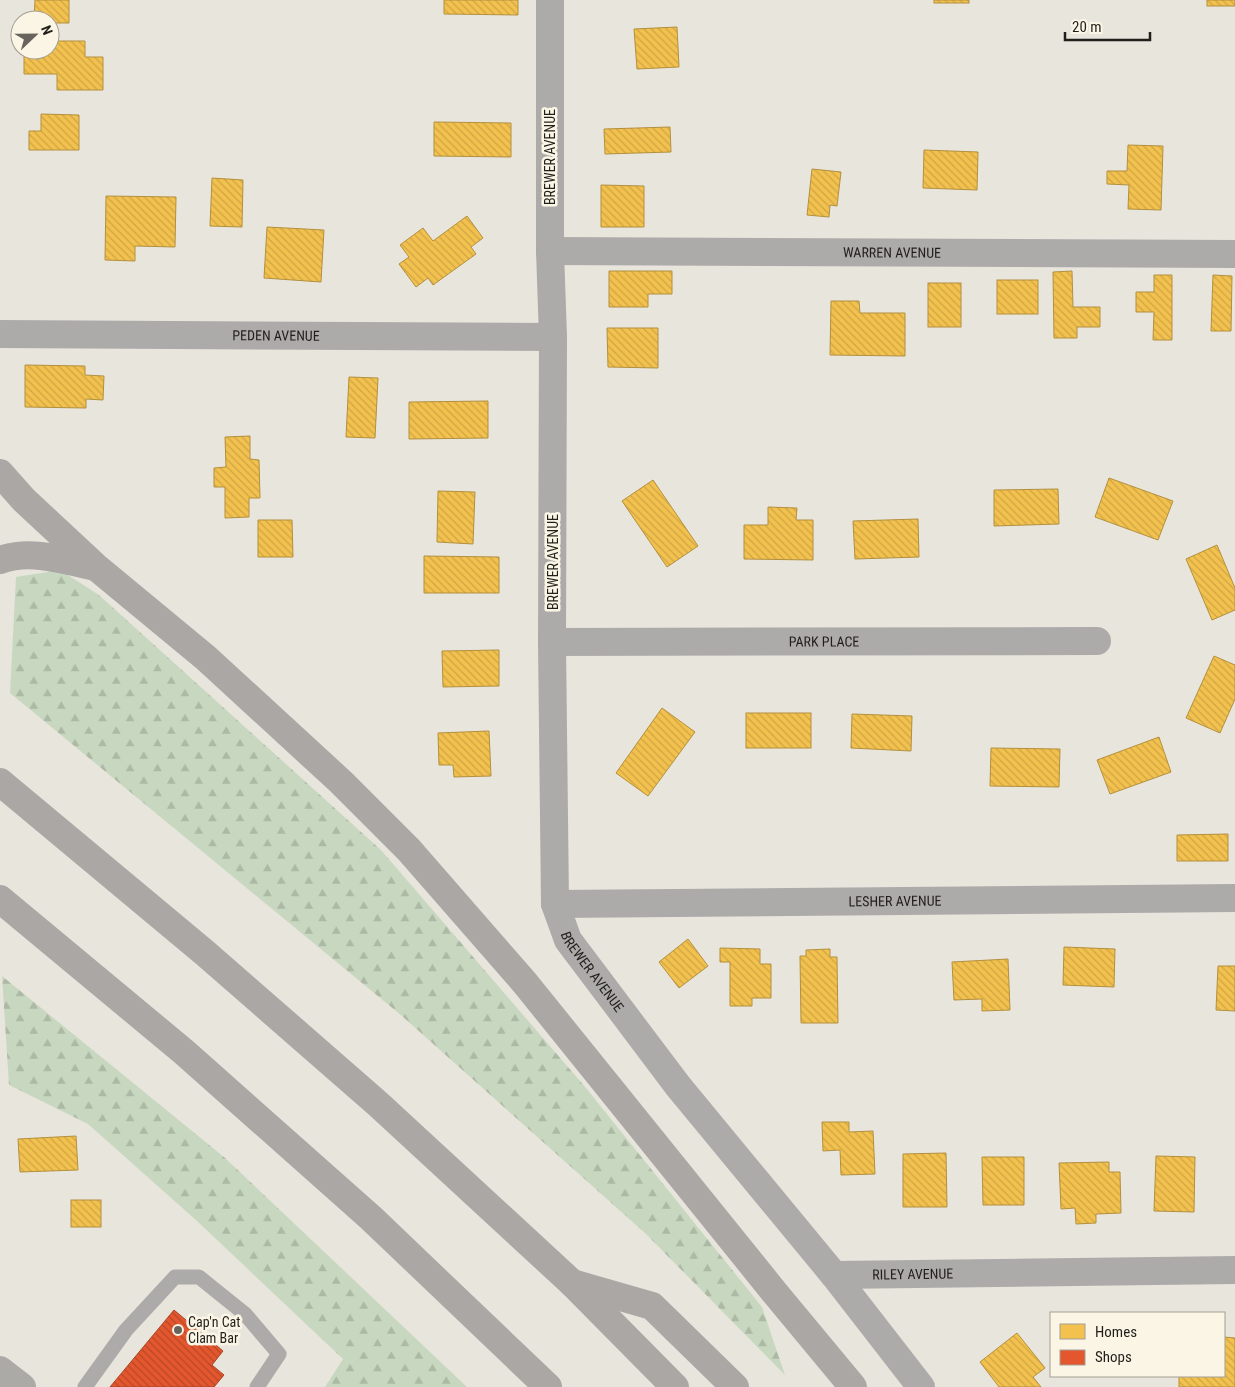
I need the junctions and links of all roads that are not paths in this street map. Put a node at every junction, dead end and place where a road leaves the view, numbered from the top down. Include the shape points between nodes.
1 (550, 0) edge
2 (550, 251) junction
3 (1235, 254) edge
4 (0, 334) edge
5 (554, 337) junction
6 (0, 473) edge
7 (0, 560) edge
8 (96, 567) junction
9 (1097, 641) dead end
10 (552, 642) junction
11 (0, 782) edge
12 (1235, 898) edge
13 (0, 899) edge
14 (555, 904) junction
15 (1235, 1270) edge
16 (834, 1275) junction
17 (571, 1282) junction
18 (0, 1370) edge
19 (22, 1387) edge
20 (85, 1387) edge
21 (257, 1387) edge
22 (548, 1387) edge
23 (675, 1387) edge
24 (735, 1387) edge
25 (853, 1387) edge
26 (921, 1387) edge

1 - 2 street, BREWER AVENUE
2 - 3 street, WARREN AVENUE
2 - 5 street, BREWER AVENUE
4 - 5 street, PEDEN AVENUE
5 - 10 street, BREWER AVENUE
6 - 8 highway via 24,500
7 - 8 highway via 33,555
8 - 25 highway via 206,658 341,782 409,850 525,983
9 - 10 street, PARK PLACE
10 - 14 street, BREWER AVENUE
11 - 17 highway via 198,946 357,1085
12 - 14 street, LESHER AVENUE
13 - 22 highway via 184,1052 371,1218
14 - 16 street, BREWER AVENUE via 568,940 678,1086
15 - 16 street, RILEY AVENUE
16 - 26 street
17 - 23 highway
17 - 24 highway via 652,1306
18 - 19 main road
20 - 21 lane via 126,1330 175,1277 199,1277 245,1314 279,1354

